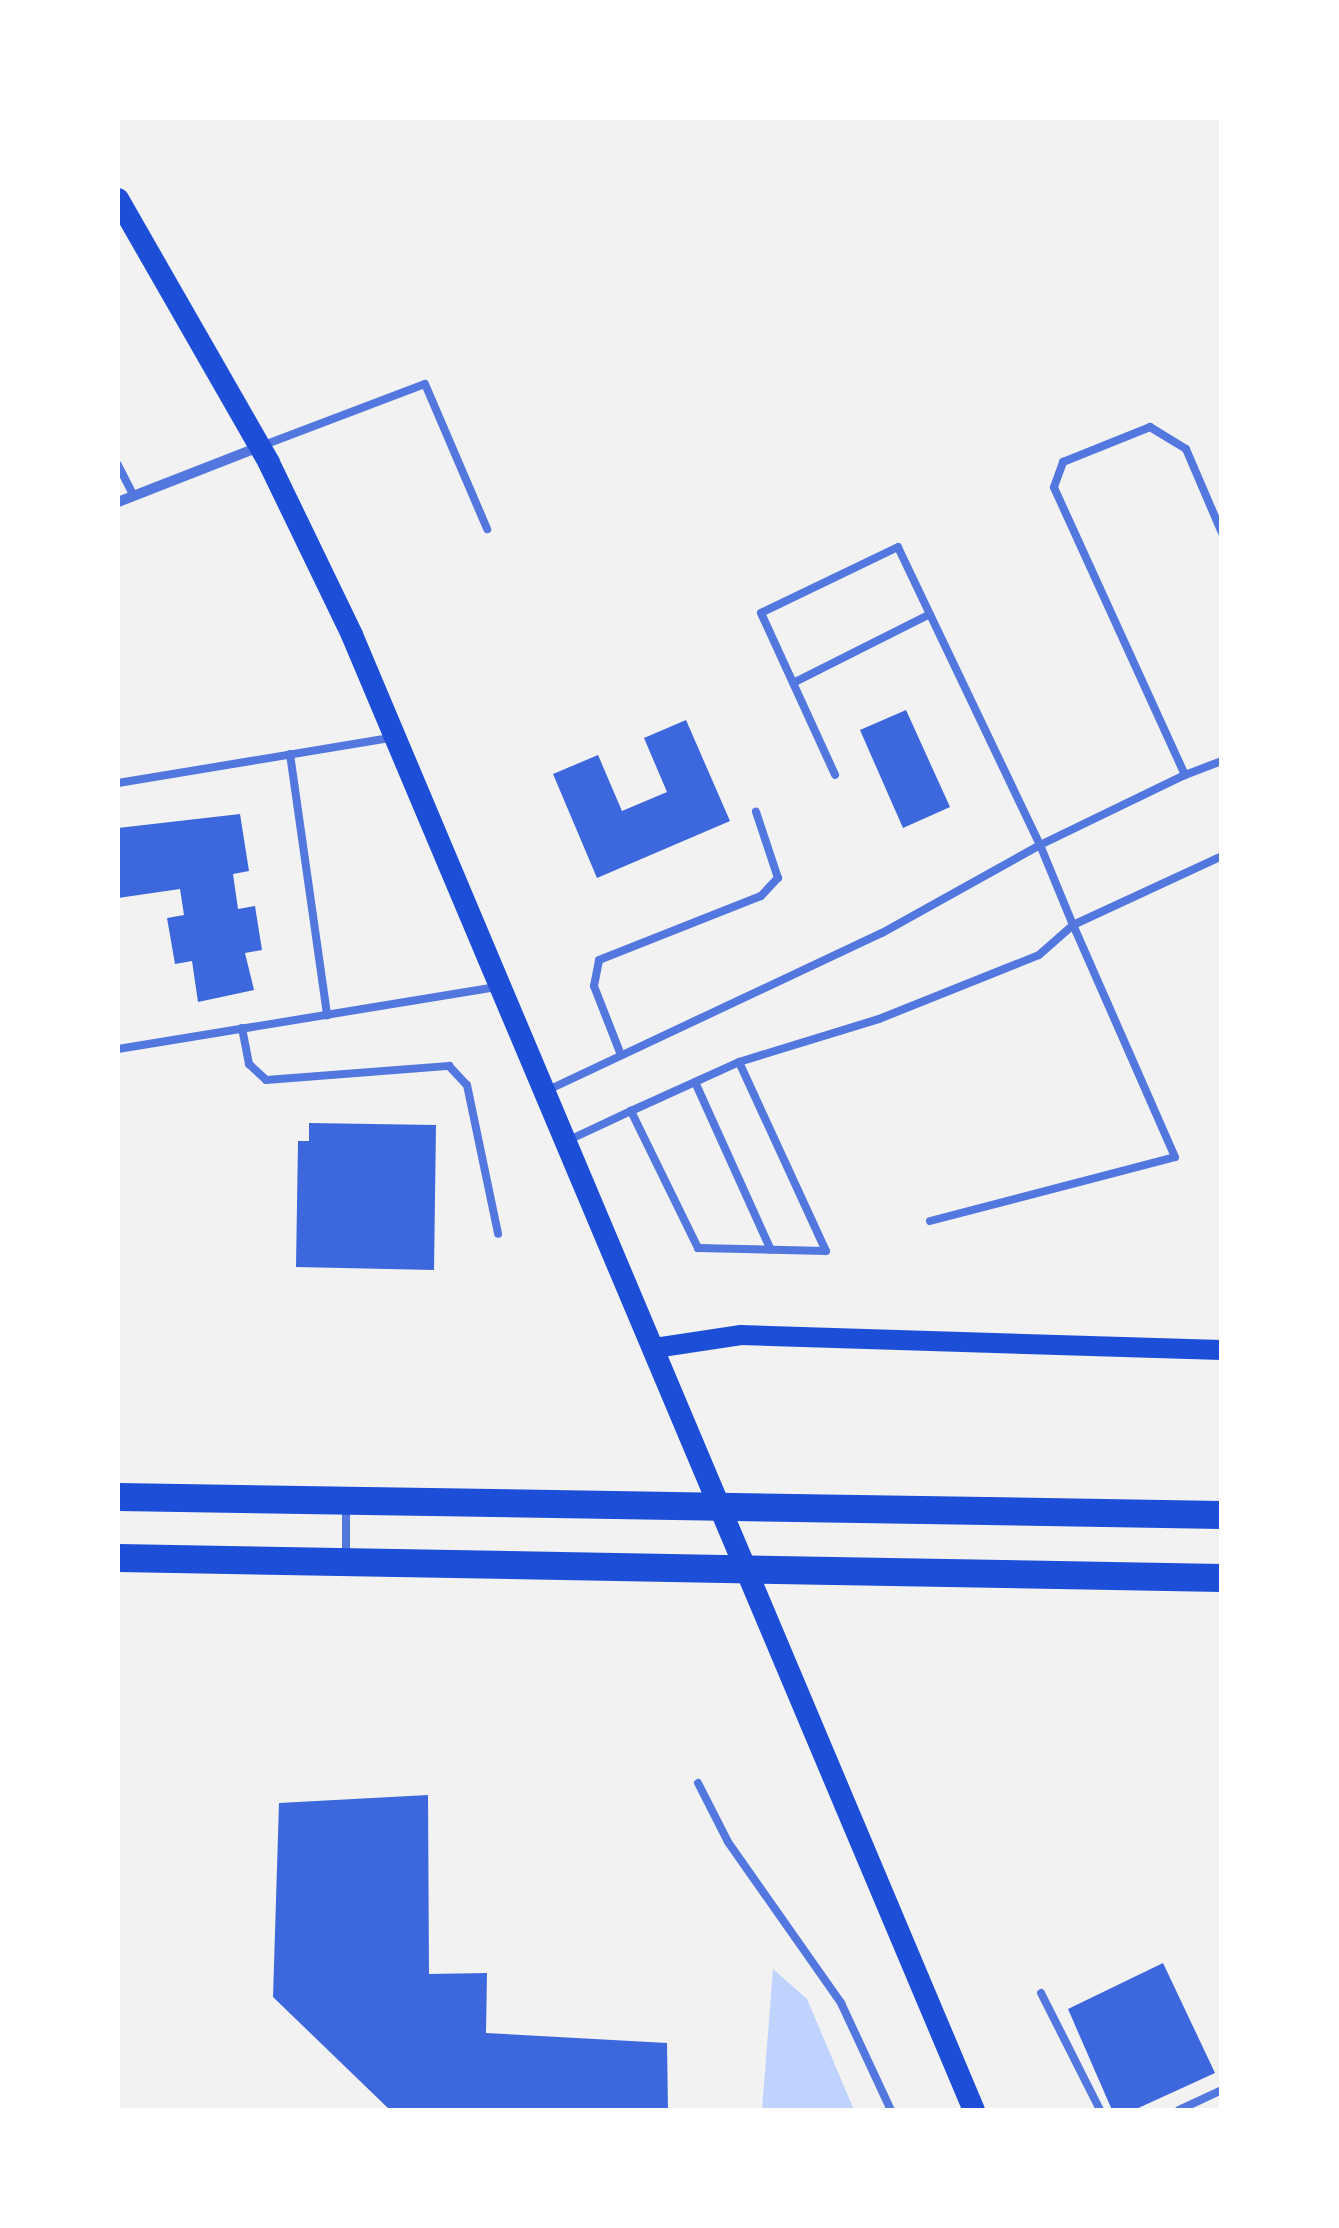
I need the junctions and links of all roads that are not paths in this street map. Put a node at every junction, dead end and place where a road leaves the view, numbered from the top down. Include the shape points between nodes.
1 (118, 199) edge
2 (260, 446) junction
3 (118, 466) edge
4 (134, 494) junction
5 (118, 502) edge
6 (487, 530) dead end
7 (1222, 532) edge
8 (930, 614) junction
9 (793, 684) junction
10 (395, 737) junction
11 (290, 754) junction
12 (1222, 762) edge
13 (834, 775) dead end
14 (1185, 775) junction
15 (118, 783) edge
16 (756, 812) dead end
17 (1040, 845) junction
18 (1222, 856) edge
19 (1074, 925) junction
20 (501, 986) junction
21 (327, 1015) junction
22 (242, 1028) junction
23 (118, 1048) edge
24 (621, 1055) junction
25 (739, 1062) junction
26 (696, 1082) junction
27 (548, 1090) junction
28 (631, 1111) junction
29 (569, 1140) junction
30 (930, 1222) dead end
31 (498, 1234) dead end
32 (771, 1250) junction
33 (655, 1348) junction
34 (1222, 1350) edge
35 (118, 1497) edge
36 (346, 1502) junction
37 (1222, 1515) edge
38 (118, 1558) edge
39 (346, 1563) junction
40 (1222, 1578) edge
41 (698, 1783) dead end
42 (1041, 1992) dead end
43 (1222, 2090) edge
44 (891, 2110) edge
45 (974, 2110) edge
46 (1100, 2110) edge
47 (1179, 2110) edge

1 - 2 main road
2 - 4 street
2 - 6 lane via 425,384
2 - 10 main road
3 - 4 lane
4 - 5 street
7 - 14 lane via 1186,449 1150,427 1063,462 1054,487
8 - 9 lane
8 - 9 lane via 898,547 761,613
8 - 17 lane
9 - 13 lane
10 - 11 lane
10 - 20 main road
11 - 15 lane
11 - 21 lane
12 - 14 lane
14 - 17 lane
16 - 24 lane via 778,878 761,896 599,960 594,986
17 - 19 lane
17 - 24 lane via 882,932
18 - 19 lane
19 - 25 lane via 1039,955 879,1020
19 - 30 lane via 1175,1157
20 - 21 lane
20 - 27 main road
21 - 22 lane
22 - 23 lane
22 - 31 lane via 249,1064 266,1080 450,1066 466,1084
24 - 27 lane
25 - 26 lane
25 - 32 lane via 826,1252
26 - 28 lane
26 - 32 lane
27 - 29 main road
28 - 29 lane
28 - 32 lane via 698,1248
29 - 33 main road
33 - 34 main road via 741,1336
33 - 45 main road
35 - 36 highway
36 - 37 highway
36 - 39 lane
38 - 39 highway
39 - 40 highway
41 - 44 lane via 728,1842 841,2002
42 - 46 lane
43 - 47 lane

